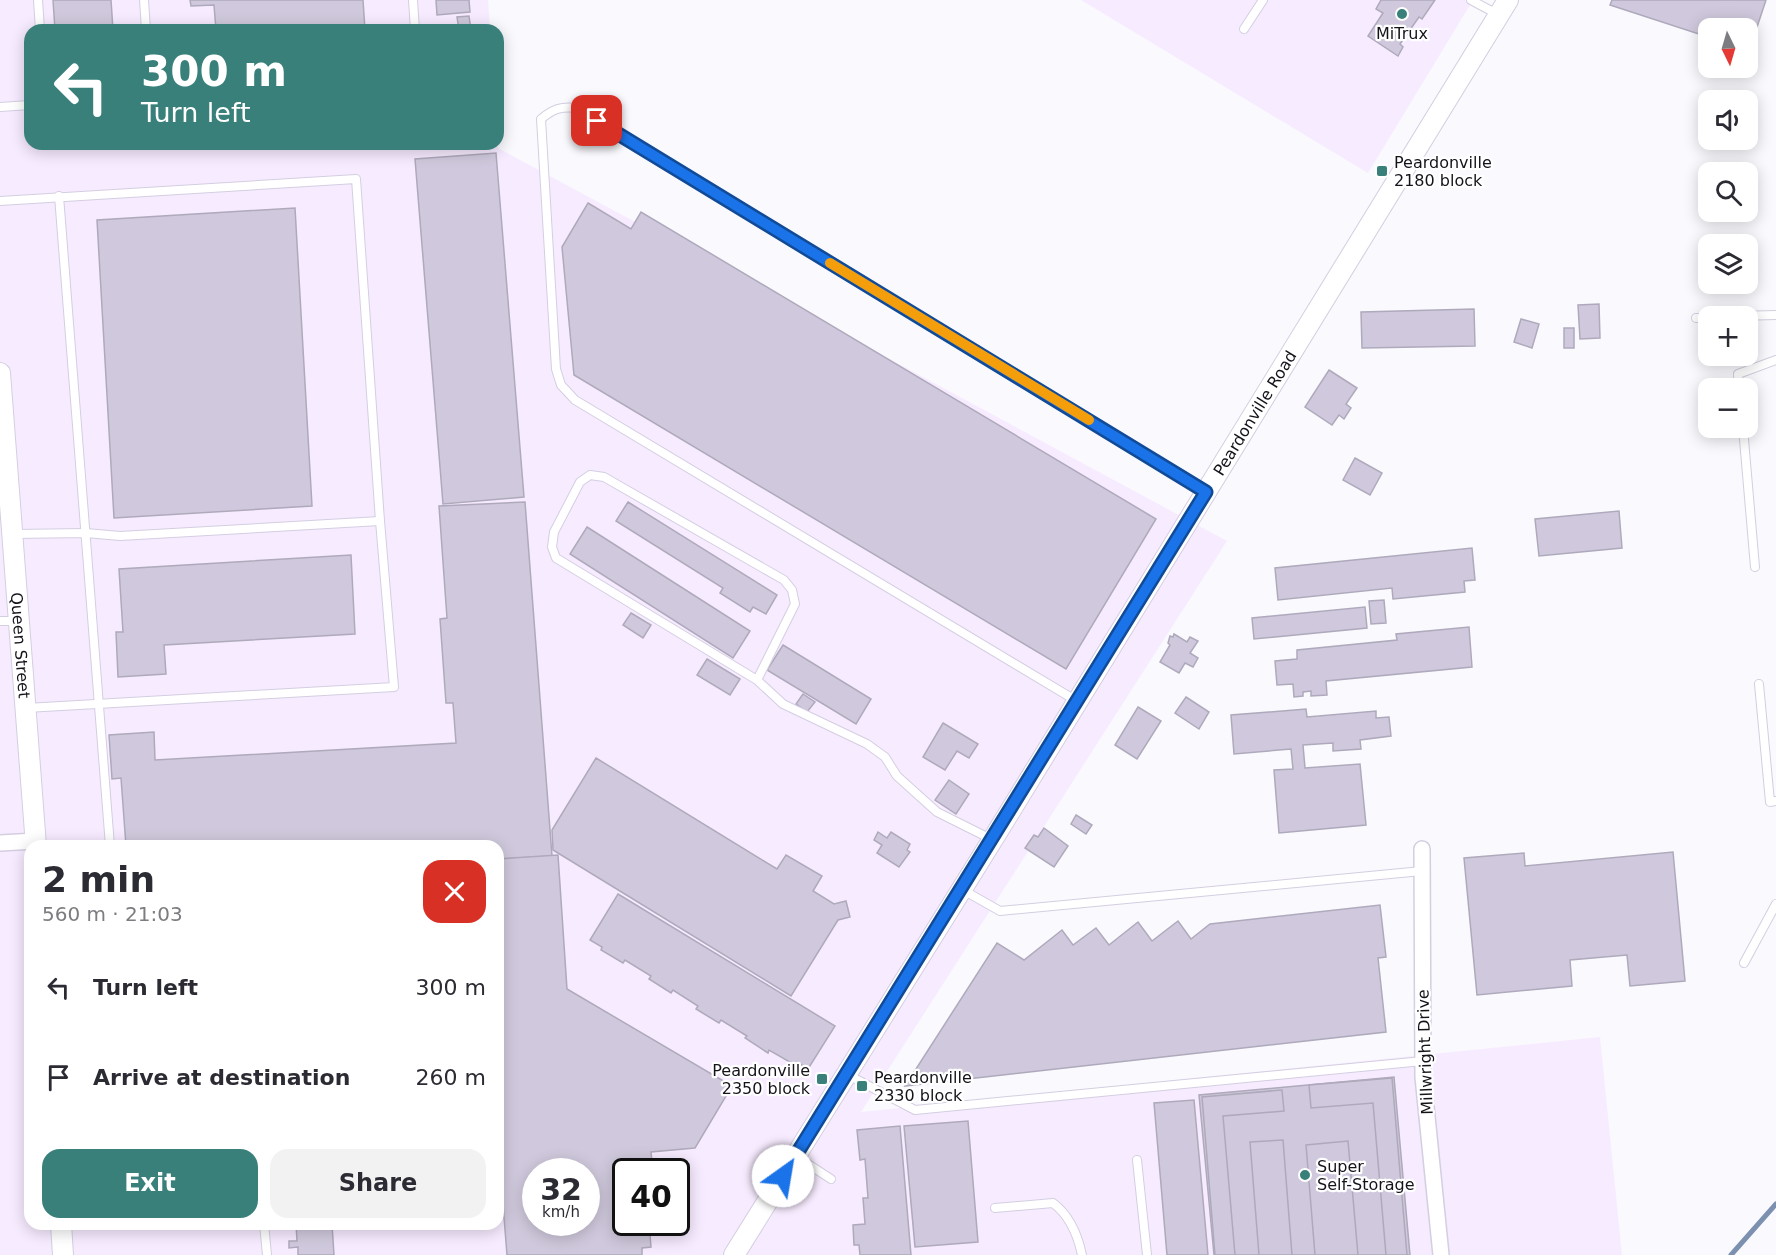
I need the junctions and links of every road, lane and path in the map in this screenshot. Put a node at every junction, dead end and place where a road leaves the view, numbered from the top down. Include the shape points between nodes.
1 (38, 0) edge
2 (144, 0) edge
3 (412, 0) edge
4 (1263, 0) edge
5 (1471, 0) edge
6 (1503, 8) edge
7 (40, 24) edge
8 (146, 24) edge
9 (414, 24) edge
10 (1244, 29) dead end
11 (24, 105) edge
12 (0, 107) edge
13 (59, 196) junction
14 (0, 201) edge
15 (1758, 315) edge
16 (1776, 315) edge
17 (1776, 360) edge
18 (0, 373) edge
19 (1738, 378) edge
20 (1744, 438) edge
21 (1206, 492) junction
22 (380, 521) junction
23 (86, 533) junction
24 (12, 534) junction
25 (1755, 567) dead end
26 (9, 621) edge
27 (757, 680) junction
28 (1759, 684) dead end
29 (1077, 701) junction
30 (99, 704) junction
31 (24, 708) junction
32 (1776, 801) edge
33 (993, 839) junction
34 (36, 840) edge
35 (110, 840) edge
36 (0, 843) edge
37 (24, 843) edge
38 (1422, 849) dead end
39 (1422, 871) junction
40 (962, 889) junction
41 (1776, 904) edge
42 (1744, 963) dead end
43 (1423, 1060) junction
44 (846, 1074) junction
45 (796, 1156) junction
46 (1137, 1160) dead end
47 (831, 1179) dead end
48 (995, 1208) dead end
49 (61, 1230) edge
50 (265, 1230) edge
51 (63, 1255) edge
52 (267, 1255) edge
53 (734, 1255) edge
54 (1082, 1255) edge
55 (1147, 1255) edge
56 (1441, 1255) edge

1 - 7 lane
2 - 8 lane
3 - 9 lane
4 - 10 lane
5 - 6 lane
6 - 21 street, Peardonville Road
11 - 12 lane
13 - 14 lane
13 - 22 lane via 356,179
13 - 23 lane
15 - 16 lane
17 - 19 lane via 1738,374
18 - 24 street, Queen Street
20 - 25 lane
21 - 29 street, Peardonville Road
21 - 29 lane via 577,108 553,109 541,119 556,369 568,393
22 - 23 lane via 120,537
22 - 30 lane via 394,687
23 - 24 lane
23 - 30 lane
24 - 26 street, Queen Street
26 - 31 street, Queen Street
27 - 27 lane via 556,558 552,547 554,532 580,482 590,475 604,477 784,580 792,590 795,604
27 - 33 lane via 783,704 867,744 885,757 897,776 937,812
28 - 32 lane via 1770,802
29 - 33 street, Peardonville Road
30 - 31 lane
30 - 35 lane
31 - 34 street, Queen Street
33 - 40 street, Peardonville Road
36 - 37 street
38 - 39 street, Millwright Drive
39 - 40 lane via 999,911
39 - 43 street, Millwright Drive
40 - 44 street, Peardonville Road
41 - 42 lane
43 - 44 lane via 915,1110
43 - 56 street, Millwright Drive
44 - 45 street, Peardonville Road
45 - 47 lane
45 - 53 street, Peardonville Road
46 - 55 lane
48 - 54 lane via 1053,1203 1063,1211 1079,1240
49 - 51 street
50 - 52 lane

